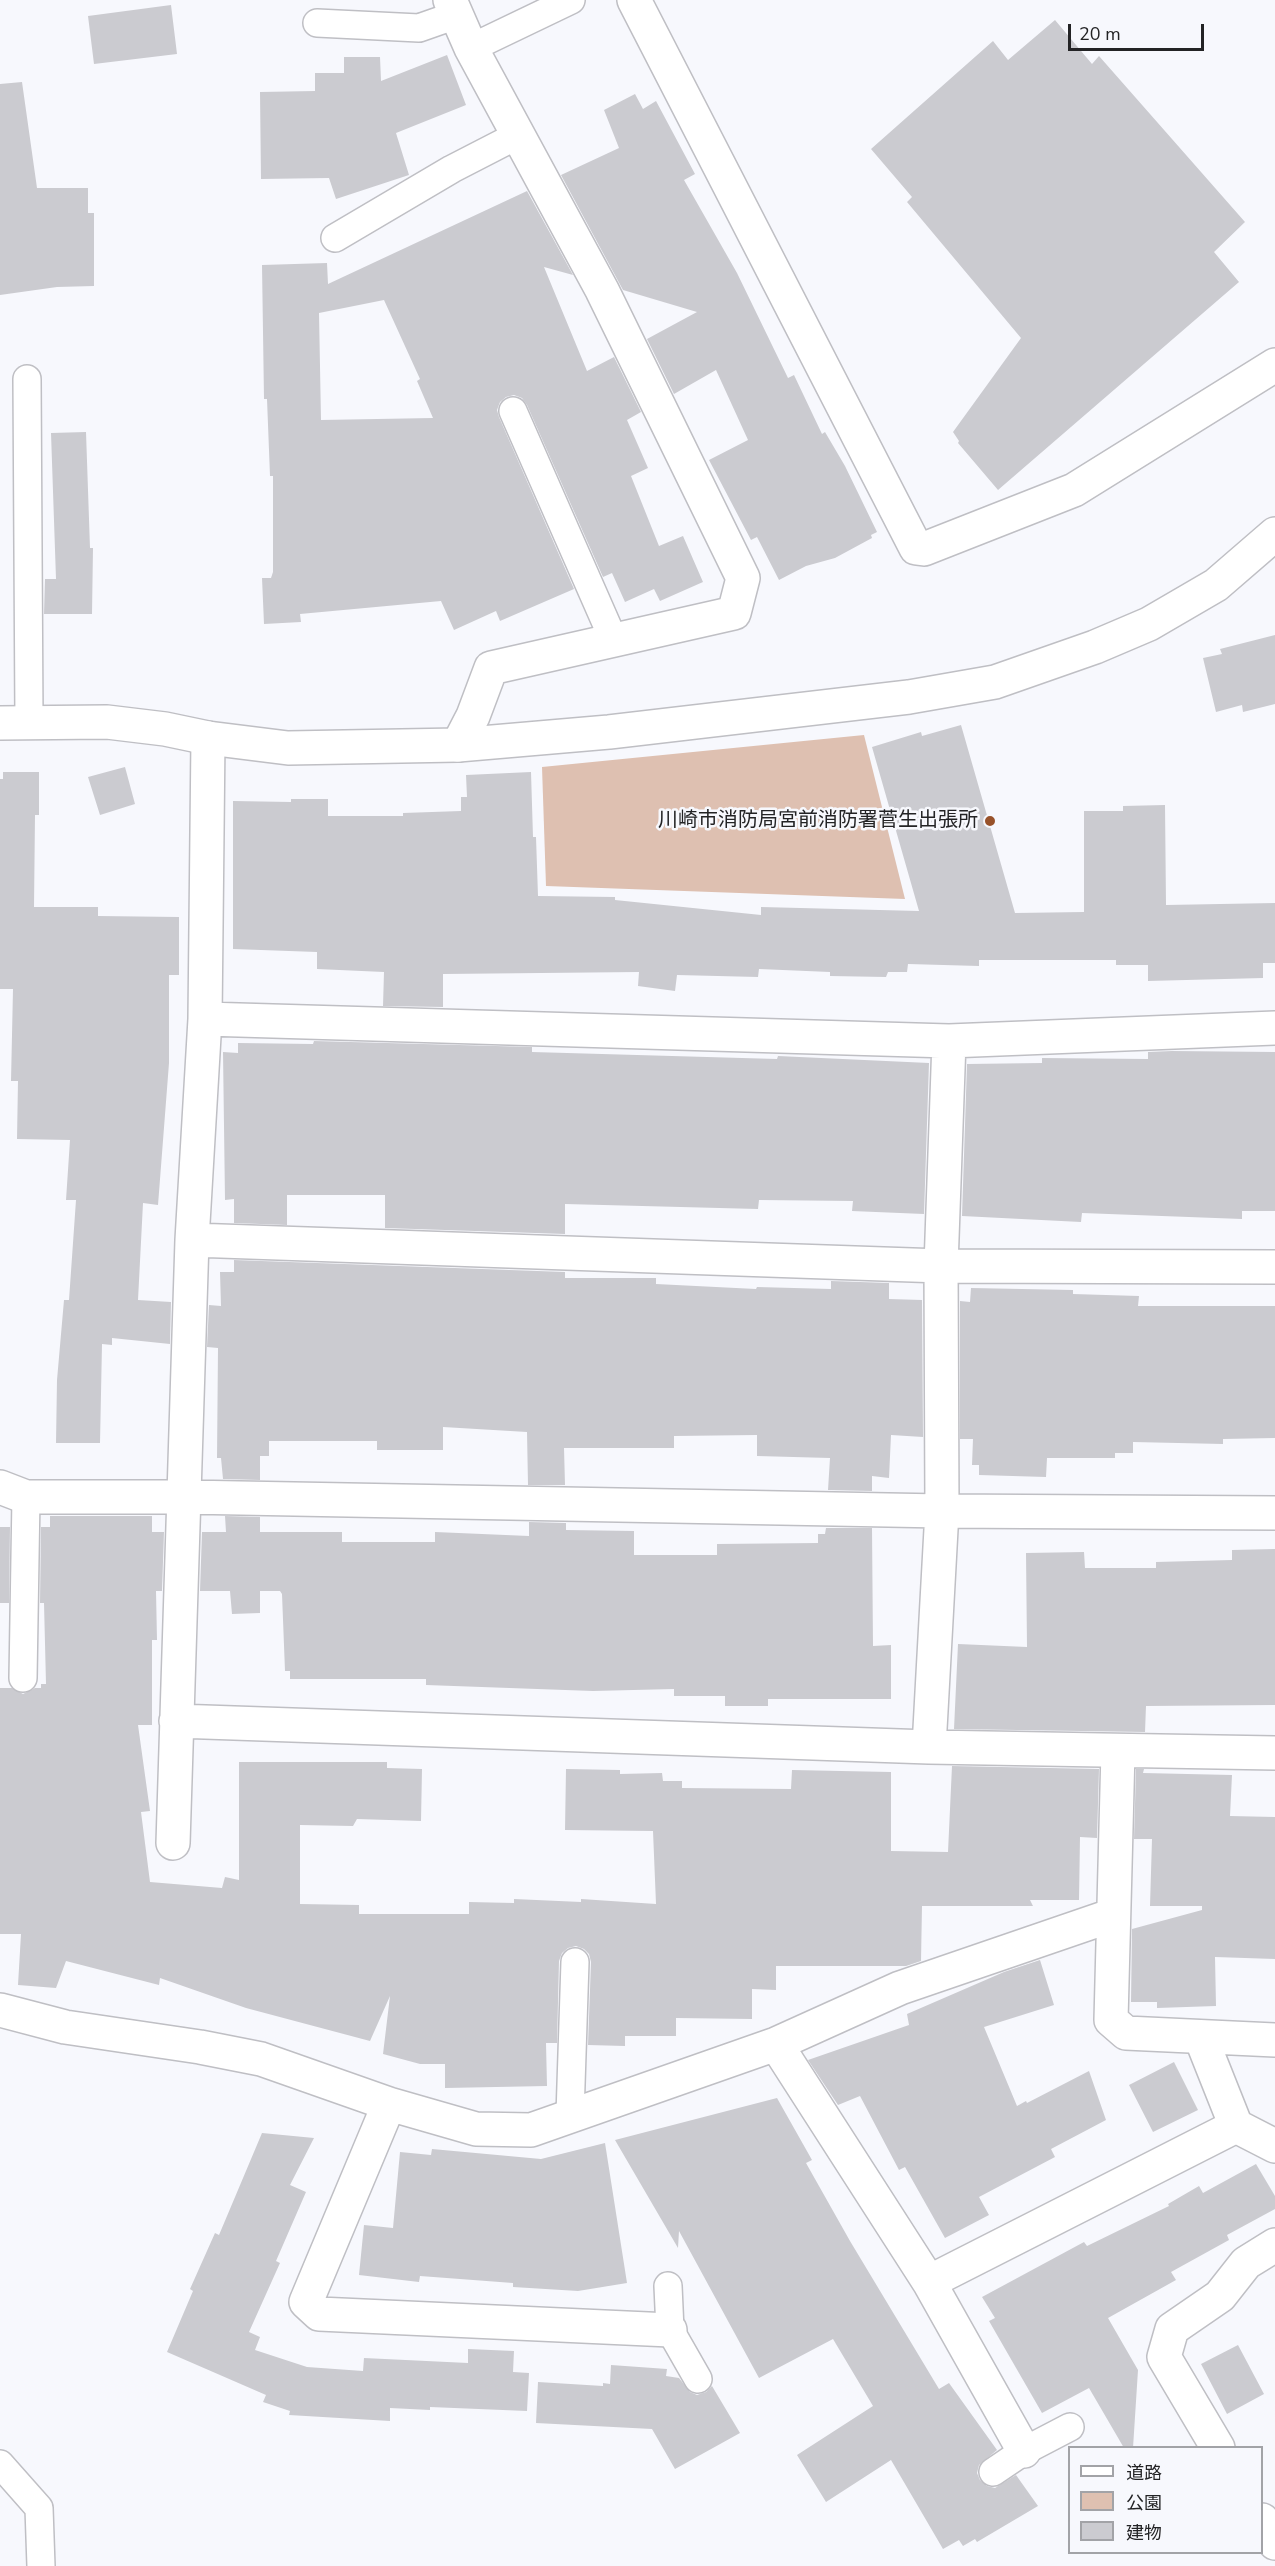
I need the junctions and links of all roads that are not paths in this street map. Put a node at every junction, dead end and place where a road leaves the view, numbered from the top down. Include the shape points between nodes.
1 (571, 0) edge
2 (634, 0) edge
3 (453, 8) edge
4 (317, 23) dead end
5 (471, 48) junction
6 (518, 135) junction
7 (335, 238) dead end
8 (1275, 365) edge
9 (27, 379) dead end
10 (513, 411) dead end
11 (1275, 534) edge
12 (614, 641) junction
13 (15, 722) edge
14 (208, 738) junction
15 (458, 745) junction
16 (205, 1019) junction
17 (1275, 1028) edge
18 (949, 1041) junction
19 (192, 1240) junction
20 (942, 1266) junction
21 (1275, 1267) edge
22 (13, 1492) edge
23 (186, 1497) junction
24 (942, 1511) junction
25 (1275, 1513) edge
26 (23, 1678) dead end
27 (176, 1721) junction
28 (929, 1747) junction
29 (1118, 1751) junction
30 (1275, 1753) edge
31 (173, 1843) dead end
32 (1113, 1915) junction
33 (575, 1962) dead end
34 (0, 2010) edge
35 (1201, 2038) junction
36 (1275, 2040) edge
37 (776, 2044) junction
38 (389, 2104) junction
39 (570, 2115) junction
40 (1236, 2126) junction
41 (1275, 2146) edge
42 (1275, 2245) edge
43 (929, 2282) junction
44 (668, 2286) dead end
45 (670, 2330) junction
46 (698, 2379) dead end
47 (1070, 2427) dead end
48 (1217, 2446) edge
49 (1024, 2451) junction
50 (0, 2464) edge
51 (993, 2472) dead end
52 (1263, 2522) edge
53 (1275, 2543) edge
54 (41, 2566) edge

1 - 5 lane
2 - 8 street via 916,548 924,549 1074,490
3 - 4 lane via 419,28
3 - 5 street
5 - 6 street
6 - 7 lane
6 - 12 street via 603,290 743,578 734,613
9 - 13 lane
10 - 12 lane
11 - 15 street via 1215,585 1149,624 995,682 805,710
12 - 15 street via 490,668
13 - 14 street via 107,722
14 - 15 street via 288,748
14 - 16 street
16 - 18 street
16 - 19 street
17 - 18 street
18 - 20 street
19 - 20 street
19 - 23 street
20 - 21 street
20 - 24 street
22 - 23 street
22 - 26 lane
23 - 24 street
23 - 27 street
24 - 25 street
24 - 28 street
27 - 28 street
27 - 31 street
28 - 29 street
29 - 30 street
29 - 32 street
32 - 35 street via 1111,2020 1126,2034
32 - 37 street via 900,1988
33 - 39 lane
34 - 38 street via 65,2027 261,2059
35 - 36 street
35 - 40 street
37 - 39 street
37 - 43 street
38 - 39 street via 476,2129 531,2130
38 - 45 street via 306,2302 319,2314
40 - 41 street
40 - 43 street
42 - 48 street via 1246,2263 1220,2296 1172,2329 1164,2357
43 - 49 street
44 - 45 lane
45 - 46 lane
47 - 49 lane
49 - 51 lane
50 - 54 lane via 39,2508
52 - 53 street

